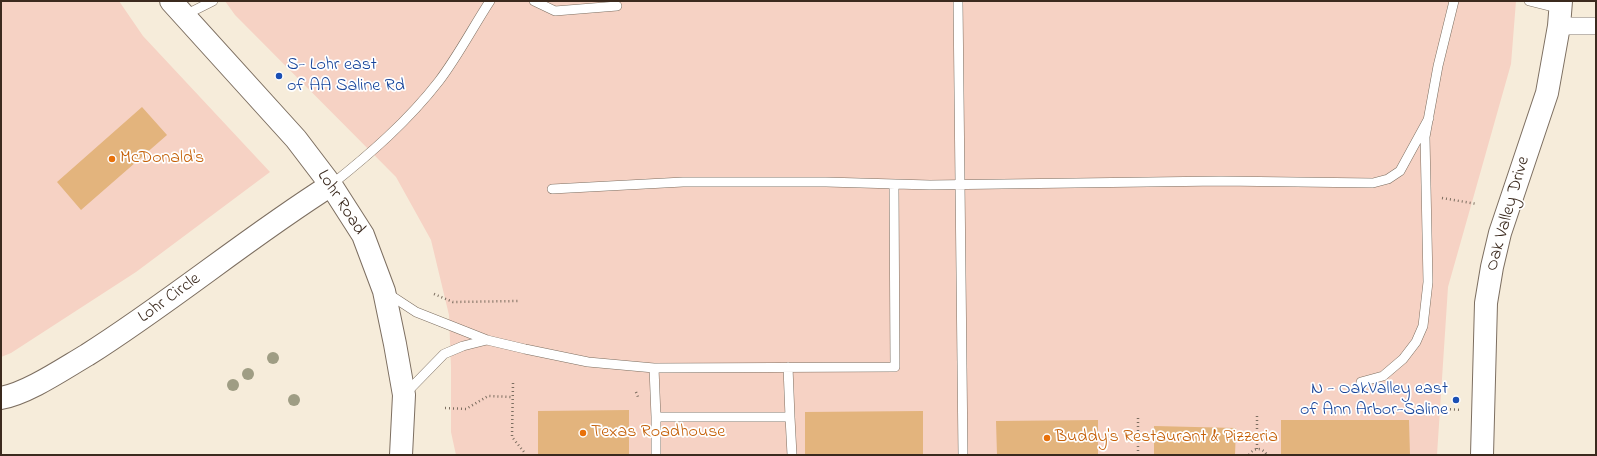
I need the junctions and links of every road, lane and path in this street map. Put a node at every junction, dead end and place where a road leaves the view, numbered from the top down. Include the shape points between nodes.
1 (213, 1) edge
2 (490, 1) edge
3 (534, 1) edge
4 (958, 1) edge
5 (1454, 1) edge
6 (1529, 1) edge
7 (617, 6) dead end
8 (177, 9) edge
9 (1560, 12) edge
10 (1596, 26) edge
11 (1429, 118) junction
12 (331, 185) junction
13 (894, 185) junction
14 (960, 185) junction
15 (552, 188) dead end
16 (1441, 198) dead end
17 (1476, 204) dead end
18 (384, 291) junction
19 (434, 294) dead end
20 (519, 301) dead end
21 (487, 340) junction
22 (788, 367) junction
23 (654, 368) junction
24 (1361, 382) dead end
25 (512, 383) dead end
26 (404, 394) junction
27 (512, 397) junction
28 (1, 398) edge
29 (445, 408) dead end
30 (1446, 409) dead end
31 (1461, 410) dead end
32 (1258, 416) dead end
33 (656, 417) junction
34 (790, 417) junction
35 (1138, 417) dead end
36 (1257, 449) junction
37 (400, 455) edge
38 (524, 455) edge
39 (656, 455) edge
40 (792, 455) edge
41 (963, 455) edge
42 (1138, 455) edge
43 (1249, 455) edge
44 (1267, 455) edge
45 (1482, 455) edge

1 - 8 lane
2 - 12 lane via 439,81 384,141
3 - 7 lane via 555,11
4 - 14 lane
5 - 11 lane via 1438,66
6 - 9 lane
8 - 12 street, Lohr Road via 296,139
9 - 10 street
9 - 45 street, Oak Valley Drive via 1547,94 1500,232 1492,267 1486,303
11 - 14 lane via 1400,171 1388,179 1373,183 1221,181
11 - 24 lane via 1425,137 1428,282 1422,326 1416,342 1403,359 1383,376
12 - 18 street, Lohr Road via 362,235
12 - 28 street, Lohr Circle via 295,208 127,330 61,371 11,396
13 - 14 lane
13 - 15 lane via 826,182 683,182
13 - 22 lane via 895,367
14 - 41 lane
16 - 17 path
18 - 21 lane via 416,312
18 - 26 street, Lohr Road
19 - 20 path via 453,302
21 - 23 lane via 588,362
21 - 26 lane via 444,354
22 - 23 lane
22 - 34 lane
23 - 33 lane
25 - 27 path
26 - 37 street, Lohr Road
27 - 29 path via 488,396 466,409
27 - 38 path via 512,437
30 - 31 path
32 - 36 path
33 - 34 lane
33 - 39 lane
34 - 40 lane
35 - 42 path
36 - 43 path
36 - 44 path via 1263,450

